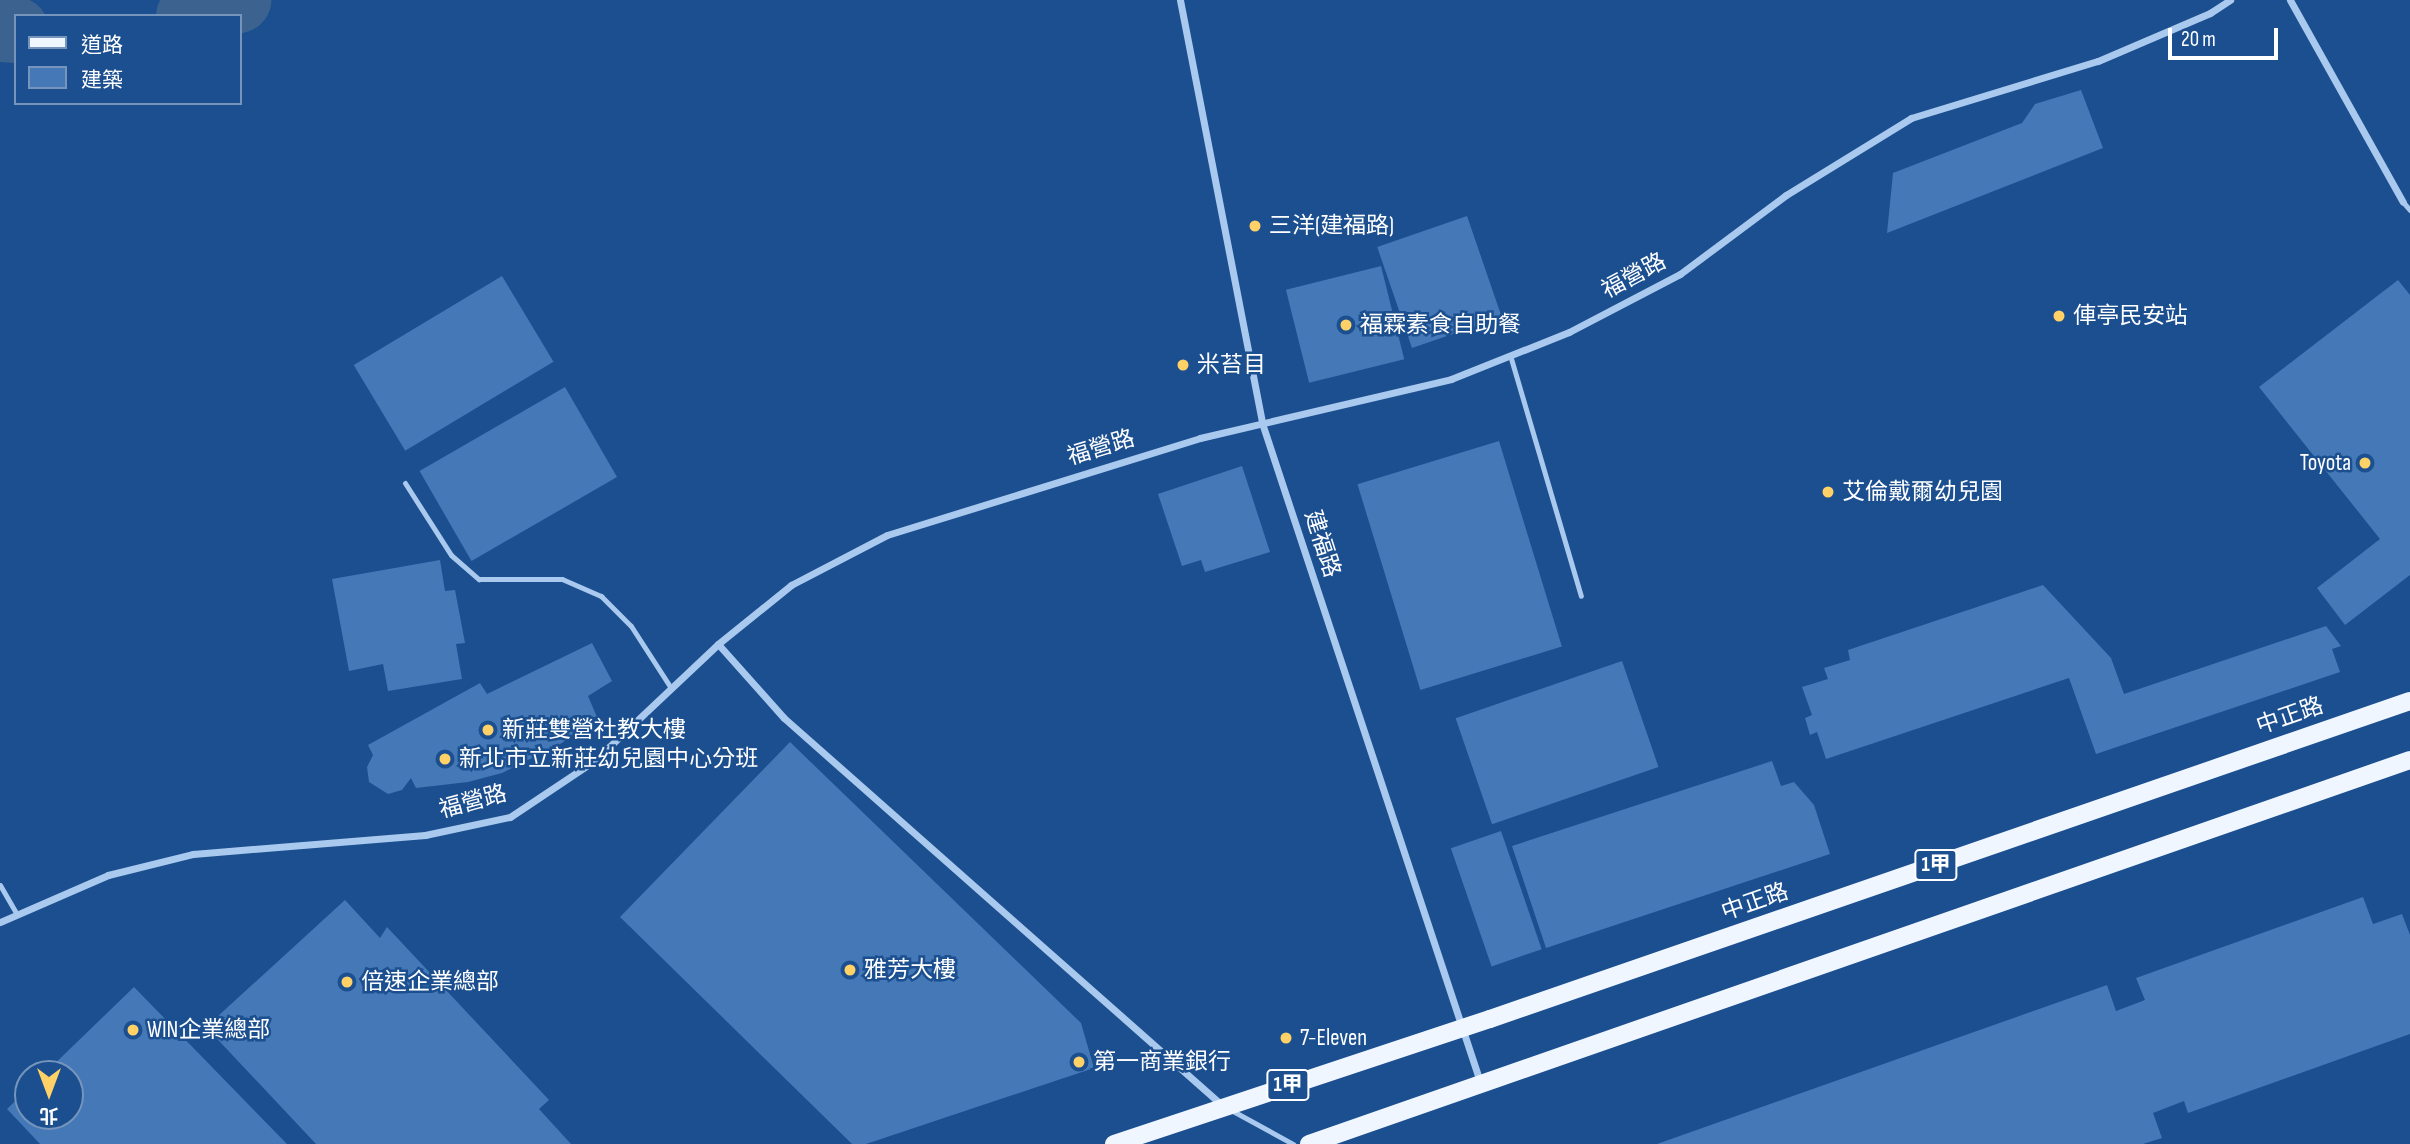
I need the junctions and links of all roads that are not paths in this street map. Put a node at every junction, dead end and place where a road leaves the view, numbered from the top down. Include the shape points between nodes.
1 (1180, 0) edge
2 (2230, 0) edge
3 (2290, 0) edge
4 (2403, 202) joint
5 (2410, 211) edge
6 (1510, 355) junction
7 (1262, 423) junction
8 (405, 483) dead end
9 (1581, 596) dead end
10 (718, 644) junction
11 (671, 688) junction
12 (2410, 701) edge
13 (2408, 764) edge
14 (0, 884) edge
15 (17, 915) junction
16 (0, 922) edge
17 (1462, 1028) junction
18 (1481, 1086) junction
19 (1223, 1106) junction
20 (1114, 1144) edge
21 (1293, 1144) edge
22 (1309, 1144) edge

1 - 7 street, 建福路
2 - 6 street, 福營路 via 2098,61 1911,118 1786,195 1680,274 1569,332
3 - 4 street
4 - 5 lane
6 - 7 street, 福營路 via 1451,379
6 - 9 lane
7 - 10 street, 福營路 via 887,535 791,585
7 - 17 street, 建福路
8 - 11 lane via 452,555 479,579 562,579 601,596 631,626
10 - 11 street, 福營路
10 - 19 street via 794,727
11 - 15 street, 福營路 via 594,761 510,817 425,835 193,855 108,875
12 - 17 main road, 中正路 / 1甲
13 - 18 main road, 1甲
14 - 15 lane
15 - 16 street, 福營路
17 - 18 street, 建福路
17 - 19 main road, 中正路 / 1甲
18 - 22 main road, 1甲
19 - 20 main road, 中正路 / 1甲
19 - 21 lane

